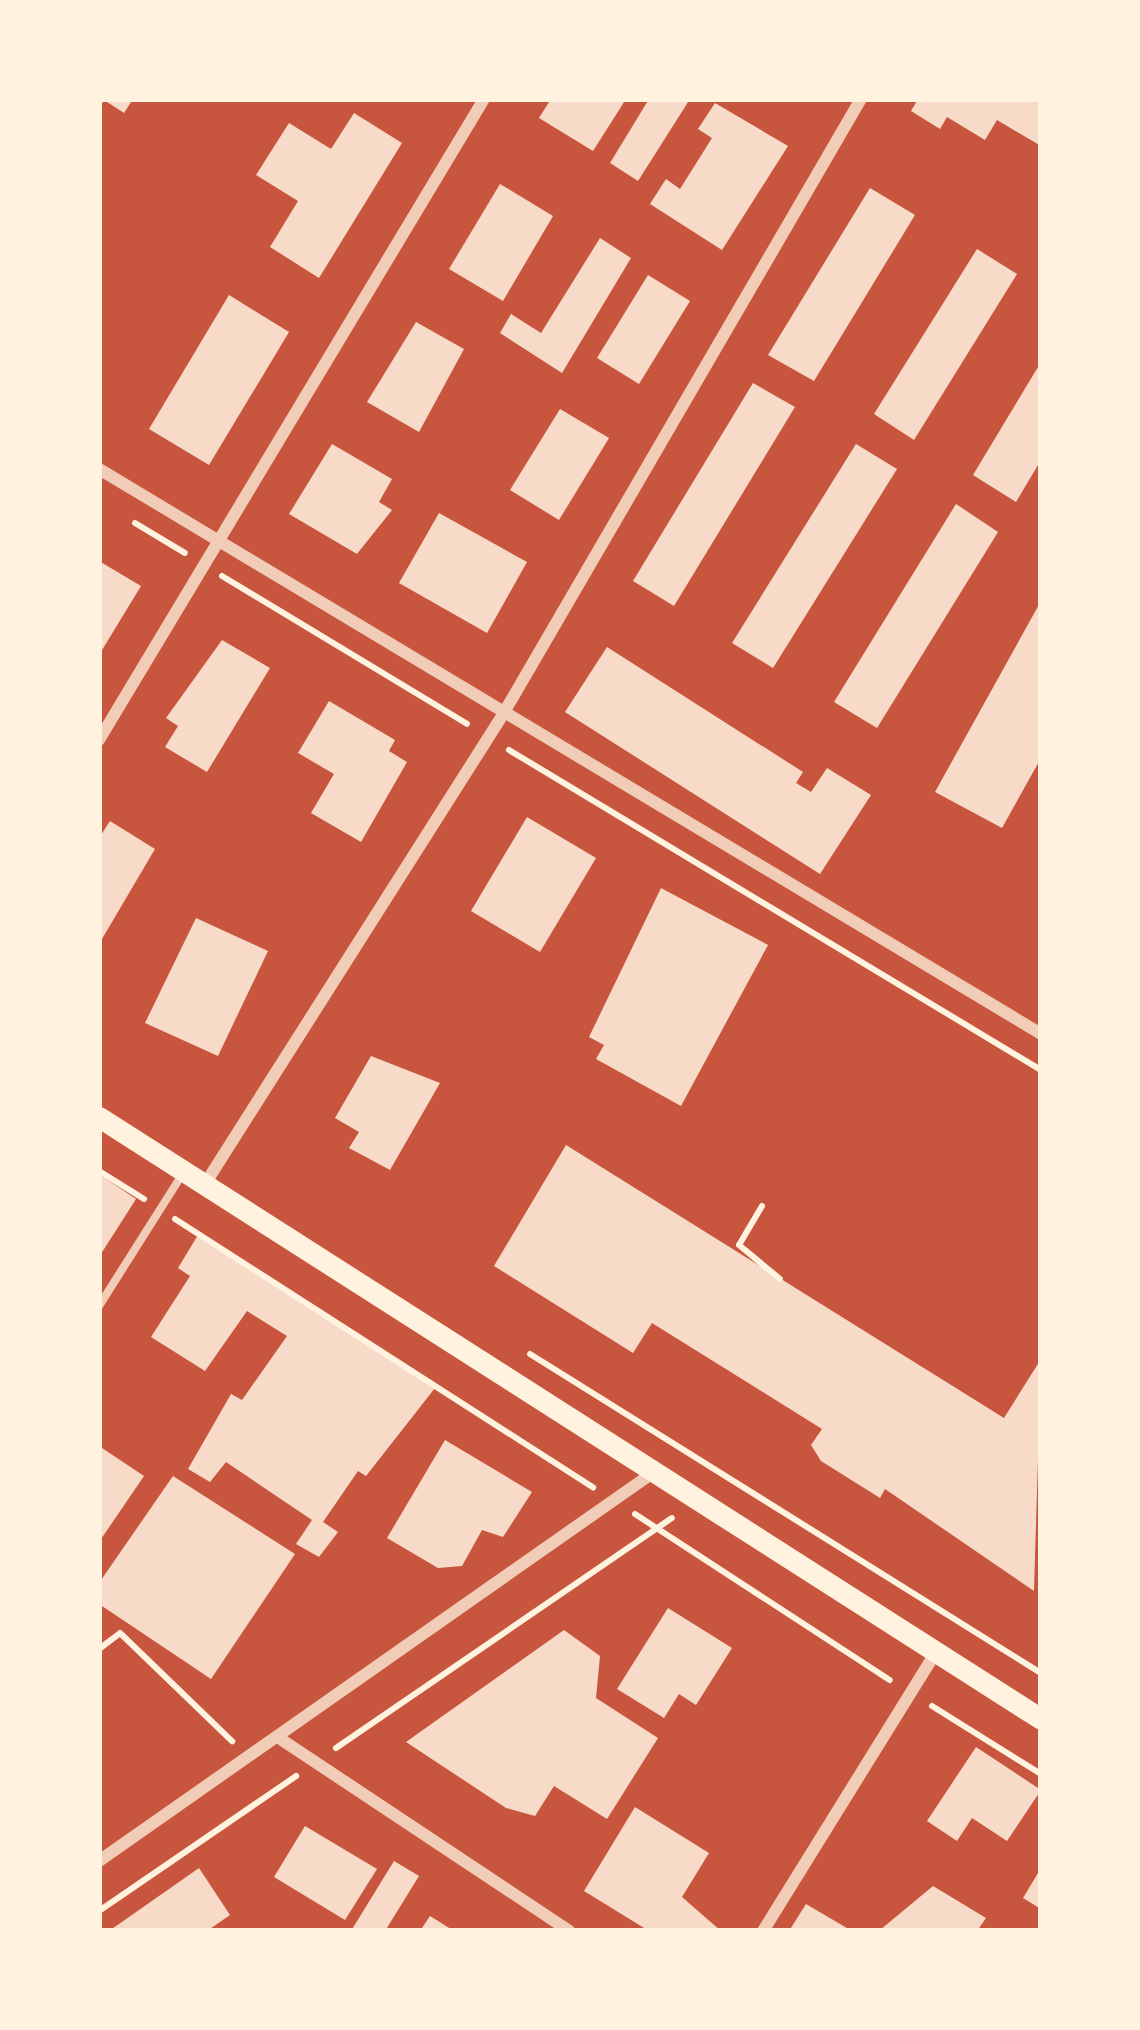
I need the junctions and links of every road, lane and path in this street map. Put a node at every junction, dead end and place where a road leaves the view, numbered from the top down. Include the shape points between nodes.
1 (484, 99) edge
2 (861, 99) edge
3 (99, 469) edge
4 (117, 512) dead end
5 (217, 544) junction
6 (204, 565) junction
7 (502, 716) junction
8 (489, 737) junction
9 (99, 740) edge
10 (1041, 1034) edge
11 (1041, 1070) edge
12 (99, 1117) edge
13 (99, 1171) edge
14 (184, 1172) junction
15 (205, 1184) junction
16 (762, 1206) dead end
17 (160, 1210) junction
18 (780, 1279) dead end
19 (99, 1306) edge
20 (514, 1344) dead end
21 (654, 1472) junction
22 (729, 1479) junction
23 (698, 1500) junction
24 (615, 1501) junction
25 (656, 1528) junction
26 (99, 1649) edge
27 (936, 1652) junction
28 (1041, 1673) edge
29 (910, 1692) junction
30 (1039, 1715) edge
31 (282, 1740) junction
32 (251, 1760) junction
33 (316, 1762) junction
34 (1041, 1774) edge
35 (280, 1787) junction
36 (99, 1861) edge
37 (99, 1910) edge
38 (569, 1931) edge
39 (763, 1931) edge

1 - 5 street
2 - 7 street
3 - 5 street
4 - 6 path
5 - 6 street
5 - 7 street
6 - 8 path
6 - 9 street
7 - 8 street
7 - 10 street
8 - 11 path
8 - 15 street
12 - 14 main road
13 - 17 path
14 - 15 main road
14 - 17 lane
15 - 21 main road
16 - 18 path via 739,1245
17 - 19 lane
17 - 24 path
20 - 22 path
21 - 23 main road
21 - 24 street
22 - 23 path
22 - 28 path
23 - 25 path
23 - 27 main road
24 - 25 path
24 - 31 street
25 - 29 path
25 - 33 path
26 - 32 path via 120,1633
27 - 29 street
27 - 30 main road
29 - 34 path
29 - 39 street
31 - 32 street
31 - 33 street
32 - 35 path
32 - 36 street
33 - 35 path
33 - 38 street
35 - 37 path

